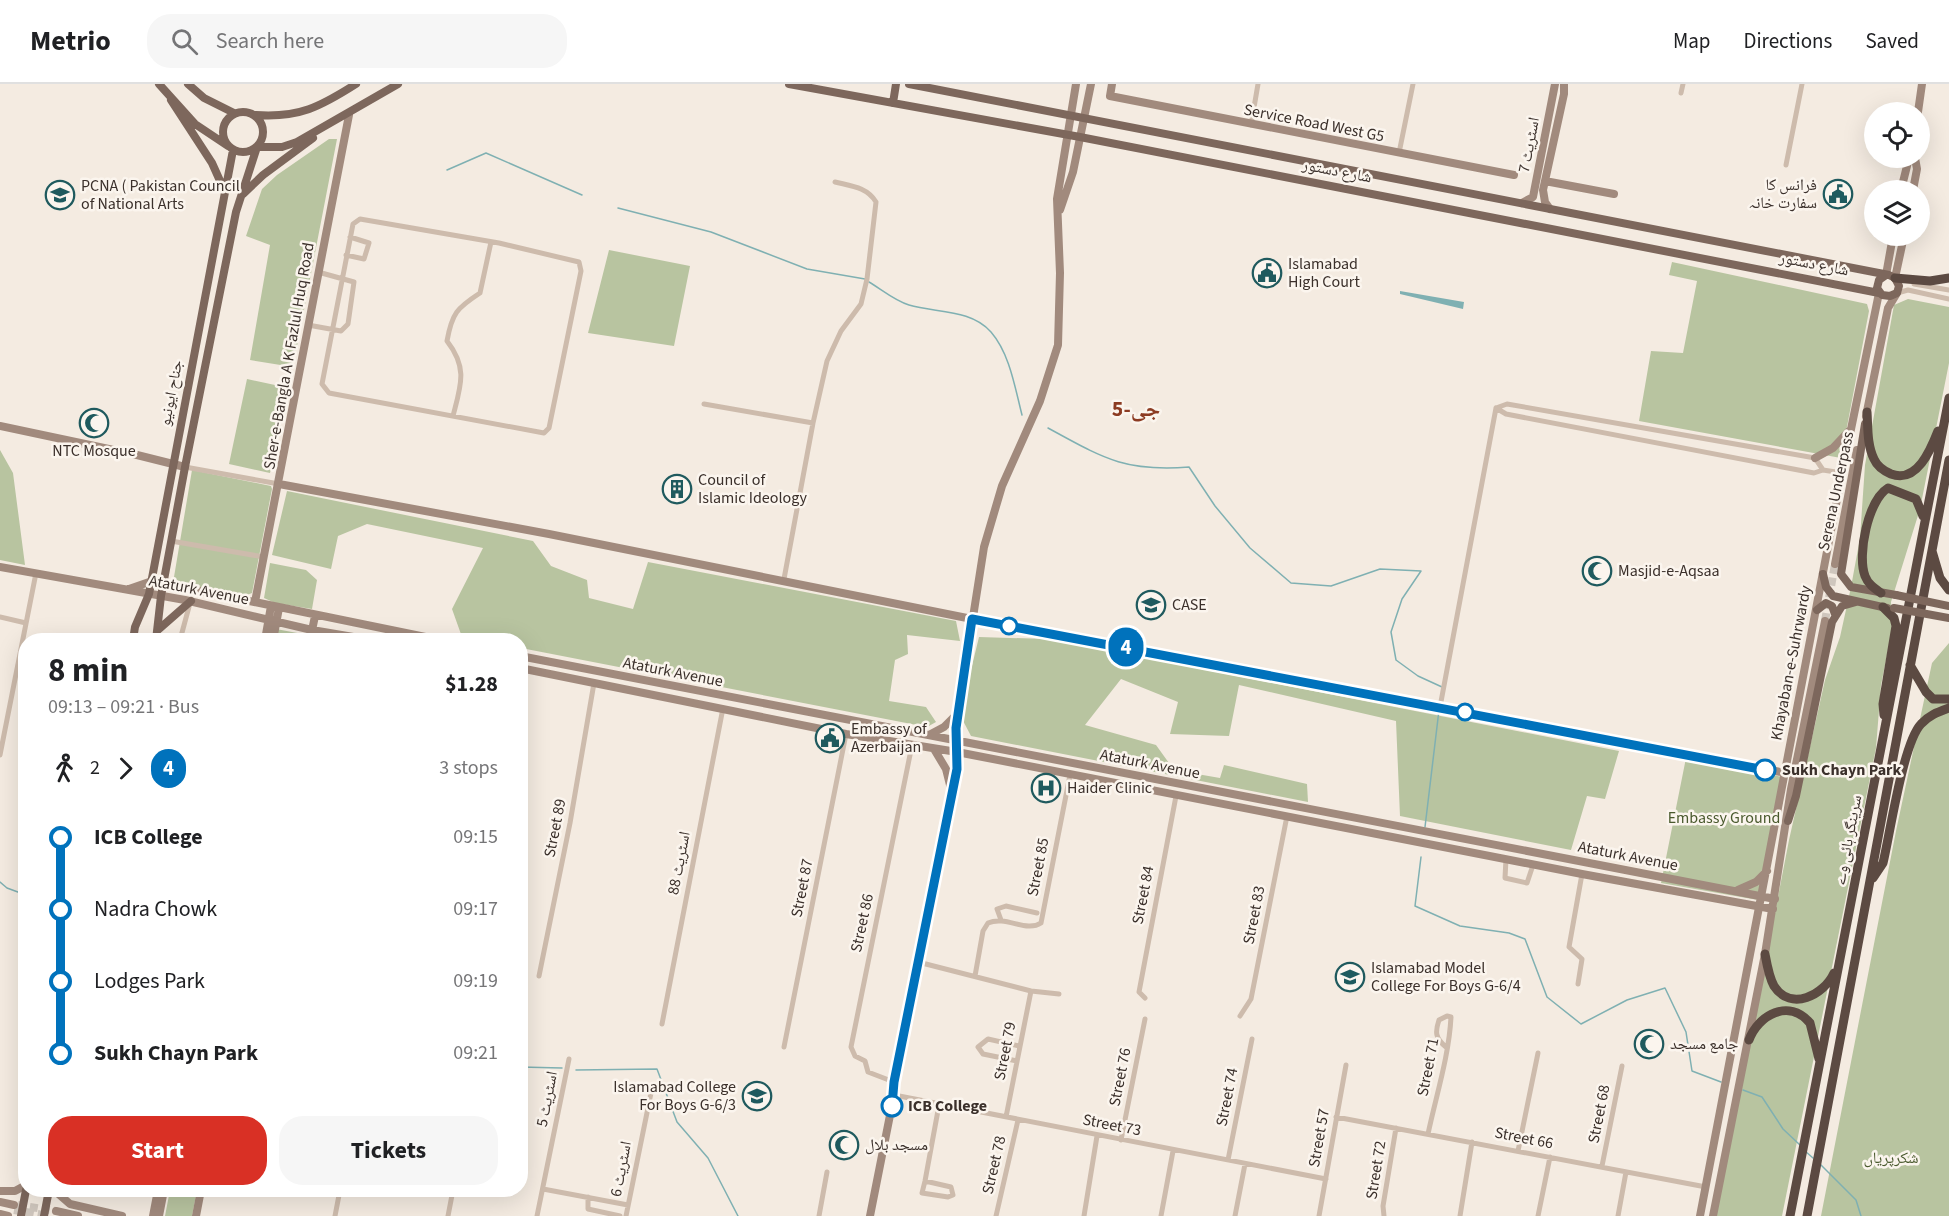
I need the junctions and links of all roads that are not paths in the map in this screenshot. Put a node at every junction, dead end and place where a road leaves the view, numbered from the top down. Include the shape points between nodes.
1 (159, 84) edge
2 (189, 84) edge
3 (356, 84) edge
4 (398, 84) edge
5 (789, 84) edge
6 (896, 84) edge
7 (909, 84) edge
8 (1076, 84) edge
9 (1091, 84) edge
10 (1112, 84) edge
11 (1258, 84) edge
12 (1413, 84) edge
13 (1555, 84) edge
14 (1564, 84) edge
15 (1683, 84) edge
16 (1802, 84) edge
17 (1922, 84) edge
18 (1681, 93) dead end
19 (171, 100) junction
20 (1919, 102) edge
21 (892, 103) junction
22 (234, 113) junction
23 (256, 115) junction
24 (349, 115) junction
25 (1070, 115) junction
26 (1085, 117) junction
27 (1251, 125) junction
28 (324, 128) junction
29 (1067, 135) junction
30 (1080, 137) junction
31 (257, 147) junction
32 (231, 148) junction
33 (1399, 153) junction
34 (1786, 165) dead end
35 (1514, 176) dead end
36 (1545, 181) junction
37 (835, 182) dead end
38 (225, 192) junction
39 (1614, 194) dead end
40 (241, 196) junction
41 (1520, 204) junction
42 (1550, 209) junction
43 (1059, 214) junction
44 (350, 237) junction
45 (491, 242) junction
46 (1893, 246) edge
47 (1901, 246) edge
48 (346, 255) junction
49 (318, 272) junction
50 (341, 277) junction
51 (1893, 278) junction
52 (1949, 278) edge
53 (1949, 290) edge
54 (1879, 293) junction
55 (1897, 293) junction
56 (1949, 299) edge
57 (1872, 323) junction
58 (308, 325) junction
59 (1884, 325) junction
60 (331, 330) junction
61 (1949, 399) edge
62 (704, 404) dead end
63 (1496, 408) junction
64 (1947, 411) junction
65 (1867, 412) junction
66 (453, 416) junction
67 (813, 423) junction
68 (1864, 423) joint
69 (0, 426) edge
70 (1625, 427) junction
71 (1639, 428) junction
72 (1851, 428) junction
73 (1623, 436) junction
74 (1636, 438) junction
75 (123, 452) dead end
76 (133, 454) dead end
77 (1815, 458) junction
78 (1949, 460) edge
79 (173, 464) junction
80 (185, 467) junction
81 (1823, 470) junction
82 (1842, 473) junction
83 (279, 484) junction
84 (1924, 521) junction
85 (171, 541) junction
86 (1932, 549) junction
87 (264, 557) junction
88 (0, 567) edge
89 (36, 573) junction
90 (1823, 574) junction
91 (784, 579) junction
92 (152, 581) junction
93 (164, 584) junction
94 (128, 590) junction
95 (1949, 590) edge
96 (1881, 593) junction
97 (149, 594) junction
98 (161, 596) junction
99 (191, 601) junction
100 (255, 602) junction
101 (1856, 602) junction
102 (1949, 606) edge
103 (275, 607) junction
104 (1882, 607) junction
105 (1817, 610) junction
106 (1835, 614) junction
107 (315, 616) junction
108 (0, 617) edge
109 (1949, 618) edge
110 (972, 619) junction
111 (273, 620) junction
112 (1825, 621) tunnel mouth
113 (26, 623) junction
114 (159, 629) junction
115 (312, 630) junction
116 (24, 633) edge
117 (134, 633) edge
118 (158, 633) edge
119 (182, 633) edge
120 (268, 633) edge
121 (273, 633) edge
122 (311, 633) edge
123 (330, 633) edge
124 (404, 633) edge
125 (528, 658) edge
126 (18, 664) edge
127 (1910, 665) junction
128 (528, 670) edge
129 (623, 676) junction
130 (594, 683) junction
131 (621, 689) junction
132 (1949, 699) edge
133 (1440, 707) junction
134 (723, 708) junction
135 (1949, 708) edge
136 (958, 713) junction
137 (1885, 730) junction
138 (846, 734) junction
139 (928, 736) junction
140 (956, 740) junction
141 (912, 745) junction
142 (933, 749) junction
143 (957, 752) junction
144 (0, 755) edge
145 (1786, 773) junction
146 (1070, 775) junction
147 (952, 793) junction
148 (1176, 796) junction
149 (1314, 809) junction
150 (1287, 816) junction
151 (1312, 821) junction
152 (1788, 821) junction
153 (1506, 859) junction
154 (1533, 865) junction
155 (1767, 871) junction
156 (1582, 874) junction
157 (1870, 883) junction
158 (1733, 891) junction
159 (1763, 896) junction
160 (1775, 899) junction
161 (1761, 906) junction
162 (1773, 909) junction
163 (1037, 913) dead end
164 (1001, 920) junction
165 (1765, 954) junction
166 (918, 962) junction
167 (1838, 966) junction
168 (539, 976) dead end
169 (975, 976) junction
170 (1578, 984) dead end
171 (1031, 991) junction
172 (1059, 994) dead end
173 (1145, 998) dead end
174 (1240, 1016) dead end
175 (1145, 1019) dead end
176 (662, 1024) dead end
177 (1252, 1039) dead end
178 (1749, 1040) junction
179 (784, 1047) dead end
180 (1019, 1047) junction
181 (1446, 1047) junction
182 (1538, 1053) dead end
183 (568, 1059) dead end
184 (1017, 1060) junction
185 (1346, 1065) dead end
186 (1820, 1065) junction
187 (1622, 1066) dead end
188 (894, 1082) junction
189 (651, 1093) dead end
190 (894, 1095) junction
191 (939, 1105) junction
192 (1720, 1113) junction
193 (1006, 1117) junction
194 (1336, 1117) junction
195 (1732, 1119) junction
196 (1018, 1120) junction
197 (1396, 1128) junction
198 (1428, 1134) junction
199 (1097, 1136) junction
200 (1121, 1140) junction
201 (1472, 1142) junction
202 (1173, 1151) junction
203 (1518, 1151) junction
204 (1550, 1157) junction
205 (1228, 1160) junction
206 (1245, 1164) junction
207 (1602, 1166) junction
208 (827, 1172) dead end
209 (1626, 1172) junction
210 (1326, 1179) junction
211 (925, 1180) junction
212 (1706, 1187) junction
213 (18, 1189) edge
214 (543, 1189) junction
215 (0, 1191) edge
216 (22, 1197) edge
217 (50, 1197) edge
218 (61, 1197) edge
219 (157, 1197) edge
220 (163, 1197) edge
221 (200, 1197) edge
222 (338, 1197) edge
223 (452, 1197) edge
224 (588, 1197) junction
225 (0, 1202) edge
226 (628, 1205) junction
227 (0, 1207) edge
228 (56, 1211) dead end
229 (14, 1212) edge
230 (0, 1214) edge
231 (44, 1216) edge
232 (78, 1216) edge
233 (122, 1216) edge
234 (153, 1216) edge
235 (159, 1216) edge
236 (196, 1216) edge
237 (334, 1216) edge
238 (448, 1216) edge
239 (537, 1216) edge
240 (620, 1216) edge
241 (626, 1216) edge
242 (819, 1216) edge
243 (870, 1216) edge
244 (996, 1216) edge
245 (1084, 1216) edge
246 (1161, 1216) edge
247 (1235, 1216) edge
248 (1318, 1216) edge
249 (1384, 1216) edge
250 (1460, 1216) edge
251 (1538, 1216) edge
252 (1618, 1216) edge
253 (1700, 1216) edge
254 (1713, 1216) edge
255 (1792, 1216) edge
256 (1806, 1216) edge

1 - 19 main road
2 - 22 main road via 204,98
3 - 23 main road via 305,112 280,117
4 - 24 main road
5 - 21 main road, شارع دستور
6 - 21 main road
7 - 25 main road, شارع دستور
8 - 25 street
9 - 26 street
10 - 27 street, Service Road West G5 via 1110,96
11 - 27 street
12 - 33 street
13 - 41 street, اسٹریٹ 7 via 1533,197
14 - 36 street
15 - 18 street
16 - 34 street
17 - 20 street
19 - 32 main road via 204,131
19 - 38 main road
21 - 29 main road, شارع دستور
22 - 23 main road
22 - 32 main road via 223,128
23 - 31 main road via 264,131
24 - 28 main road
24 - 49 street, Sher-e-Bangla A K Fazlul Huq Road
25 - 26 main road, شارع دستور
25 - 29 street
26 - 30 street
26 - 41 main road, شارع دستور
27 - 33 street, Service Road West G5
28 - 31 main road via 282,147
28 - 40 main road
29 - 30 main road, شارع دستور
29 - 43 street via 1057,199
30 - 43 street
30 - 54 main road, شارع دستور
31 - 32 main road via 246,152
31 - 40 main road, جناح ایونیو
32 - 38 main road, جناح ایونیو
33 - 35 street, Service Road West G5
36 - 39 street
36 - 42 street via 1543,195
37 - 67 street via 861,188 872,194 876,202 865,288 858,309 841,331 827,360
38 - 79 main road, جناح ایونیو
40 - 80 main road, جناح ایونیو
41 - 42 main road, شارع دستور
42 - 51 main road, شارع دستور
43 - 110 street via 1056,355 1041,401 992,514
44 - 45 street via 352,224 360,219
44 - 48 street
44 - 48 street via 367,241 368,250 364,259
45 - 66 street via 480,293 456,310 450,324 447,341 462,364
45 - 66 street via 579,262 581,271 549,428 544,433
46 - 51 street
47 - 51 street
48 - 50 street
49 - 50 street
49 - 58 street, Sher-e-Bangla A K Fazlul Huq Road
50 - 60 street
50 - 60 street via 354,282 354,295 345,329
51 - 52 highway
51 - 53 street, شارع دستور
51 - 54 main road via 1879,280
51 - 55 main road
54 - 55 main road, شارع دستور
54 - 57 street, Khayaban-e-Suhrwardy
55 - 56 street via 1908,290
55 - 59 street
57 - 59 street
57 - 72 street, Khayaban-e-Suhrwardy
58 - 60 street
58 - 83 street, Sher-e-Bangla A K Fazlul Huq Road
59 - 65 street
60 - 66 street via 322,384 329,393
61 - 64 highway, سرینگر ہائی وے
62 - 67 street
63 - 70 street via 1507,404
63 - 73 street via 1506,414
63 - 133 street
64 - 65 highway via 1925,460 1905,475 1896,476 1875,461
64 - 84 highway, سرینگر ہائی وے
65 - 68 street
67 - 91 street
68 - 96 main road via 1839,562 1841,574 1851,587
69 - 75 street
70 - 71 street
70 - 73 street
71 - 74 street
71 - 77 street
72 - 77 street via 1833,448
72 - 82 street, Khayaban-e-Suhrwardy
73 - 74 street
74 - 81 street via 1814,473
76 - 79 street
77 - 81 street
78 - 86 highway, سرینگر ہائی وے
79 - 80 street
79 - 92 main road, جناح ایونیو
80 - 83 street
80 - 85 main road, جناح ایونیو
81 - 82 street
82 - 90 street, Khayaban-e-Suhrwardy
83 - 87 street, Sher-e-Bangla A K Fazlul Huq Road
83 - 91 street
84 - 96 highway via 1916,499 1907,493 1888,488 1878,496 1870,515 1862,564 1866,578
84 - 137 highway, سرینگر ہائی وے
85 - 87 street
85 - 93 main road, جناح ایونیو
86 - 95 highway via 1940,578
86 - 127 highway, سرینگر ہائی وے
87 - 100 street, Sher-e-Bangla A K Fazlul Huq Road
88 - 89 street, Ataturk Avenue
89 - 94 street, Ataturk Avenue
89 - 113 street
90 - 101 main road via 1833,596
90 - 105 street, Khayaban-e-Suhrwardy
91 - 110 street
92 - 93 street, Ataturk Avenue
92 - 94 street, Ataturk Avenue
92 - 97 main road, جناح ایونیو
93 - 98 main road, جناح ایونیو
93 - 100 street, Ataturk Avenue
94 - 97 street, Ataturk Avenue
96 - 102 main road, bridge
97 - 98 street, Ataturk Avenue
97 - 117 main road, جناح ایونیو
98 - 99 street, Ataturk Avenue
98 - 114 main road, جناح ایونیو
99 - 111 street, Ataturk Avenue
99 - 114 main road
99 - 119 street
100 - 103 street, Ataturk Avenue
101 - 104 main road
101 - 106 main road via 1842,606
103 - 107 street, Ataturk Avenue
103 - 111 street
104 - 109 main road, bridge
104 - 137 highway via 1894,618 1896,626 1883,704
105 - 106 main road via 1826,603
105 - 145 street, Khayaban-e-Suhrwardy
106 - 152 main road
107 - 115 street
107 - 124 street, Ataturk Avenue
108 - 113 street
110 - 133 street
110 - 136 street
111 - 115 street, Ataturk Avenue
111 - 120 street
111 - 121 street
112 - 152 street
113 - 116 street
114 - 118 main road, جناح ایونیو
115 - 122 street
115 - 123 street, Ataturk Avenue
125 - 129 street, Ataturk Avenue
126 - 144 street
127 - 132 highway via 1933,699
127 - 157 highway, سرینگر ہائی وے
128 - 130 street, Ataturk Avenue
129 - 131 street
129 - 139 street, Ataturk Avenue
130 - 131 street, Ataturk Avenue
130 - 168 street, Street 89
131 - 134 street, Ataturk Avenue
133 - 145 street
134 - 138 street, Ataturk Avenue
134 - 176 street, اسٹریٹ 88
135 - 157 highway via 1919,726 1910,746 1883,863
136 - 139 street via 945,727
136 - 140 street
137 - 167 highway, سرینگر ہائی وے
138 - 141 street, Ataturk Avenue
138 - 179 street, Street 87
139 - 140 street, Ataturk Avenue
140 - 143 street
140 - 149 street, Ataturk Avenue
141 - 142 street, Ataturk Avenue
141 - 188 street, Street 86 via 851,1047 855,1056 865,1061 868,1072
142 - 143 street, Ataturk Avenue
142 - 147 street via 946,769
143 - 146 street, Ataturk Avenue
143 - 147 street
145 - 155 street, Khayaban-e-Suhrwardy
146 - 148 street, Ataturk Avenue
146 - 164 street, Street 85 via 1041,923 1032,927
147 - 166 street
148 - 150 street, Ataturk Avenue
148 - 173 street, Street 84 via 1139,992
149 - 151 street
149 - 158 street, Ataturk Avenue
150 - 151 street, Ataturk Avenue
150 - 174 street, Street 83 via 1251,999
151 - 153 street, Ataturk Avenue
152 - 160 street
153 - 154 street, Ataturk Avenue
153 - 154 street via 1505,878 1527,883
154 - 156 street, Ataturk Avenue
155 - 158 street via 1756,882
155 - 159 street, Khayaban-e-Suhrwardy
156 - 161 street, Ataturk Avenue
156 - 170 street via 1569,946 1582,959
157 - 256 highway, سرینگر ہائی وے
158 - 159 street, Ataturk Avenue
159 - 160 street, Ataturk Avenue
159 - 161 street, Khayaban-e-Suhrwardy
160 - 162 street
161 - 162 street, Ataturk Avenue
161 - 192 street, Khayaban-e-Suhrwardy
162 - 165 street
163 - 164 street via 1006,906 997,909
164 - 169 street via 988,922 983,931
165 - 167 highway via 1773,984 1790,998 1820,993
165 - 178 street
166 - 169 street
166 - 188 street
167 - 186 highway, سرینگر ہائی وے
169 - 171 street
171 - 172 street
171 - 180 street, Street 79
175 - 200 street, Street 76
177 - 205 street, Street 74
178 - 186 highway via 1755,1026 1767,1015 1783,1011 1799,1014 1814,1032
178 - 195 street
180 - 184 street, Street 79
180 - 184 street via 988,1040 978,1047 983,1054
181 - 181 street, Street 71 via 1451,1017 1439,1020 1436,1033
181 - 198 street, Street 71
182 - 203 street
183 - 214 street, اسٹریٹ 5
184 - 193 street, Street 79
185 - 194 street, Street 57
186 - 255 highway, سرینگر ہائی وے
187 - 207 street, Street 68
188 - 190 street
189 - 226 street, اسٹریٹ 6
190 - 191 street, Street 73
190 - 243 street
191 - 193 street, Street 73
191 - 211 street
192 - 195 street
192 - 212 street, Khayaban-e-Suhrwardy
193 - 196 street, Street 73
194 - 197 street, Street 66
194 - 210 street, Street 57
195 - 254 street
196 - 199 street, Street 73
196 - 244 street, Street 78
197 - 198 street, Street 66
197 - 249 street, Street 72
198 - 201 street, Street 66
199 - 200 street, Street 73
199 - 245 street
200 - 202 street, Street 73
201 - 203 street, Street 66
201 - 250 street
202 - 205 street, Street 73
202 - 246 street
203 - 204 street, Street 66
204 - 207 street, Street 66
204 - 251 street
205 - 206 street, Street 73
206 - 210 street, Street 73
206 - 247 street
207 - 209 street, Street 66
208 - 242 street
209 - 212 street, Street 66
209 - 252 street
210 - 248 street, Street 57
211 - 211 street via 922,1193 953,1195 951,1187
212 - 253 street, Khayaban-e-Suhrwardy
213 - 215 street
214 - 224 street
214 - 239 street, اسٹریٹ 5
216 - 229 main road
217 - 231 main road
218 - 233 street via 70,1204
219 - 234 street
220 - 235 street
221 - 236 street
222 - 237 street
223 - 238 street
224 - 226 street
224 - 240 street via 588,1209
225 - 229 street
226 - 241 street, اسٹریٹ 6
227 - 229 street
228 - 232 street
229 - 230 street

